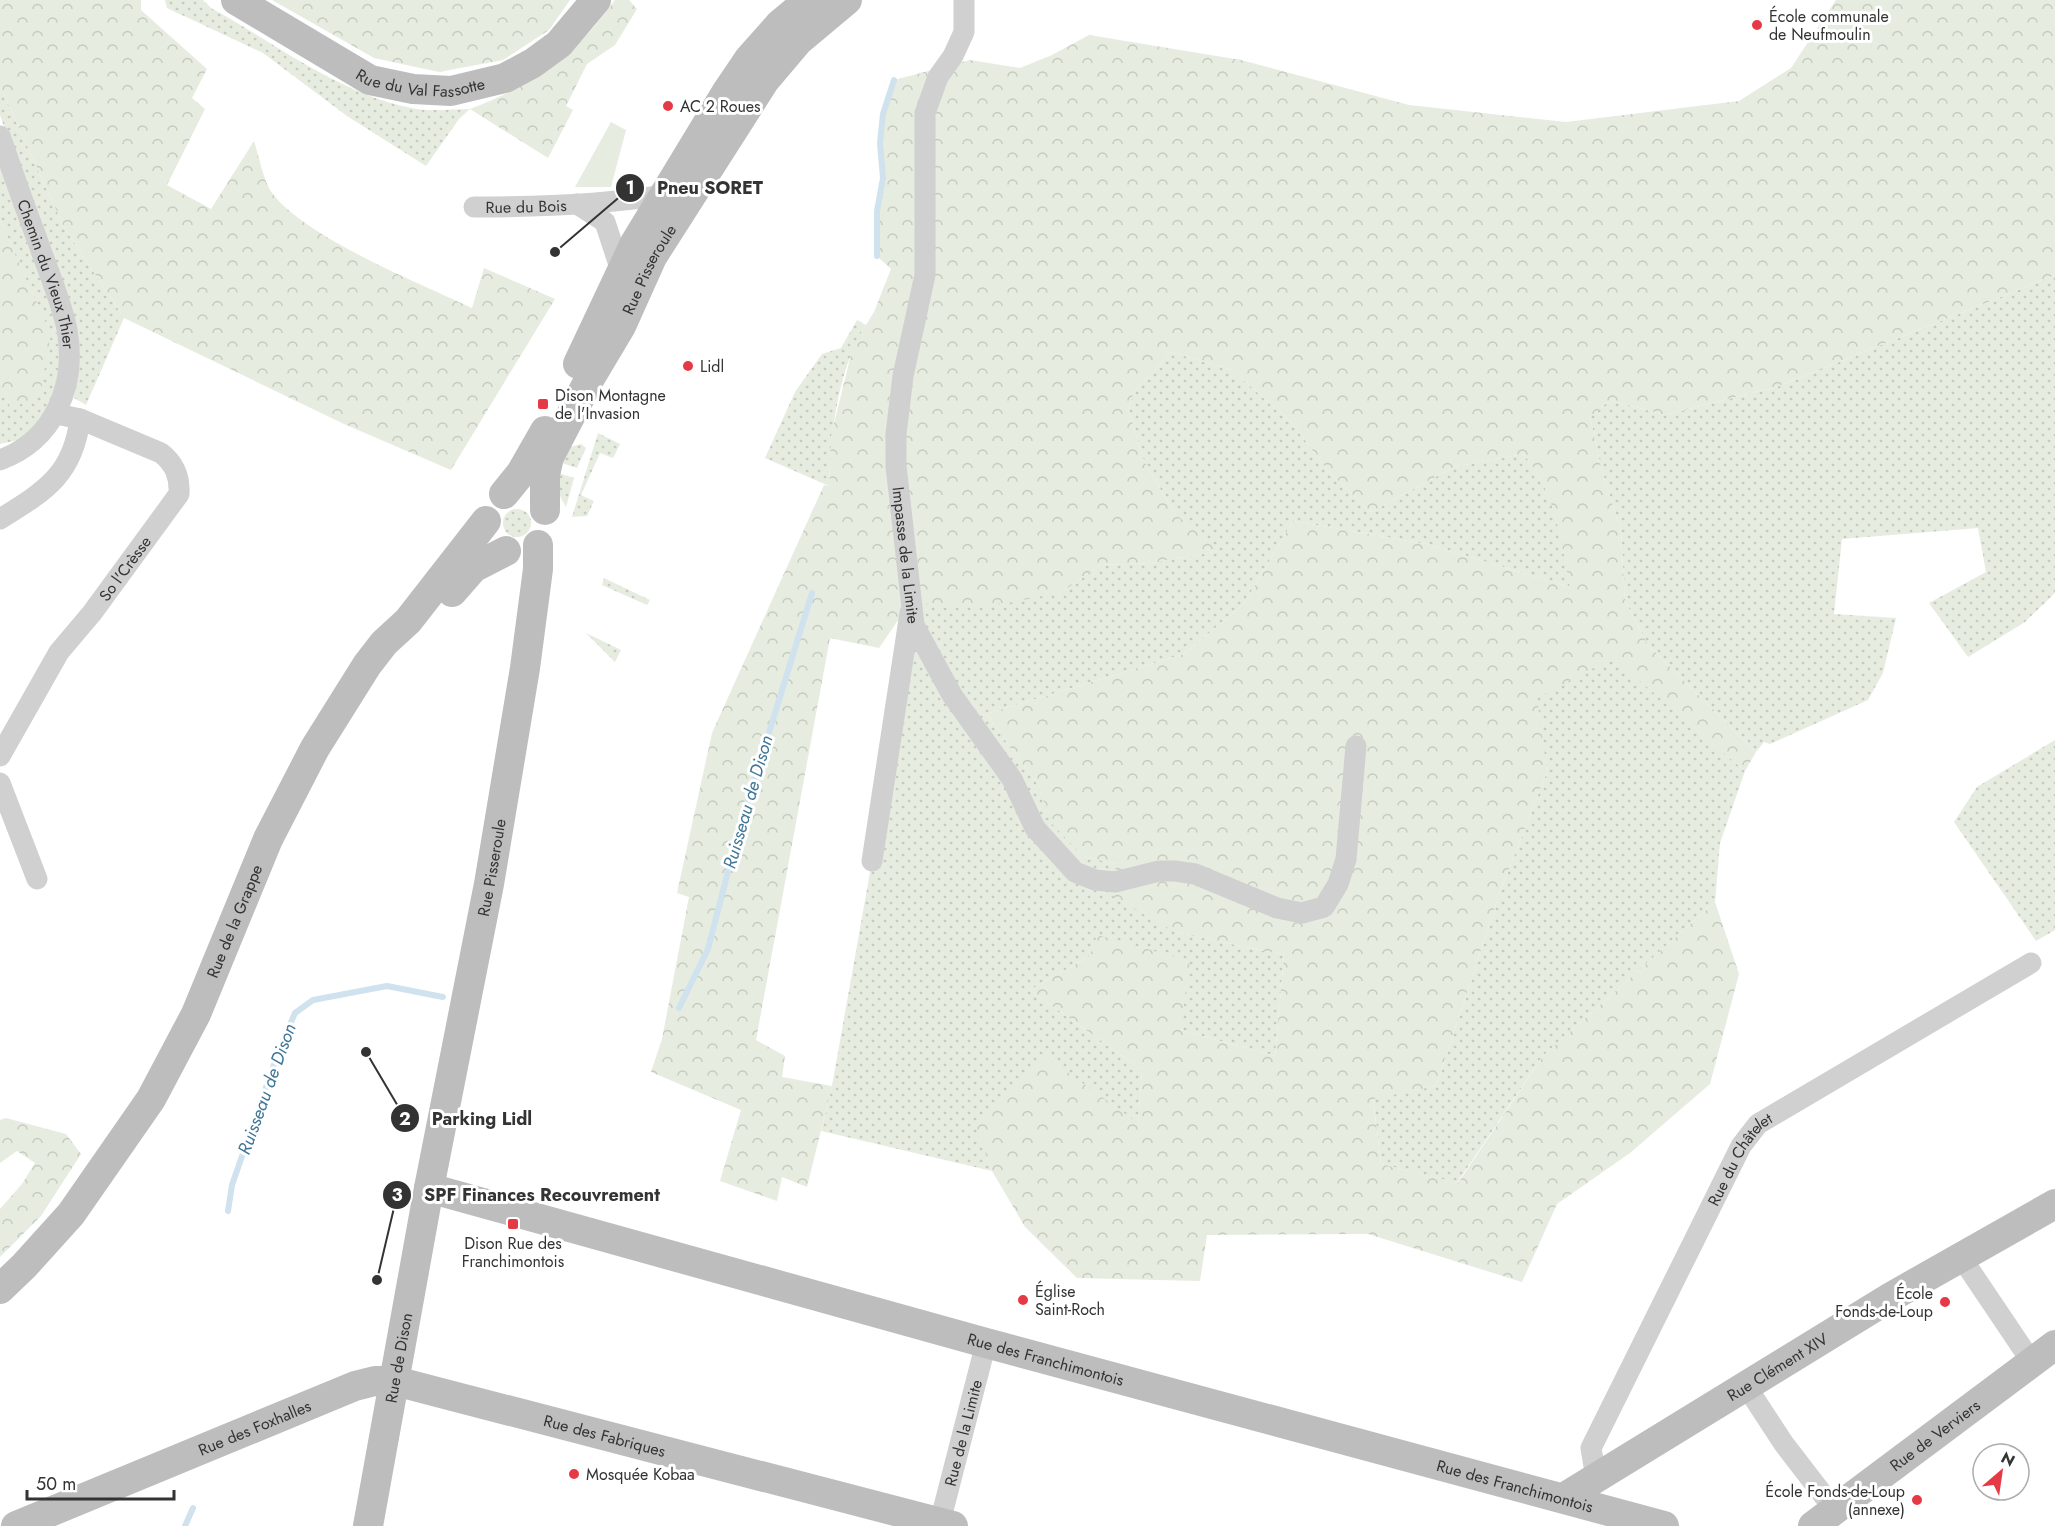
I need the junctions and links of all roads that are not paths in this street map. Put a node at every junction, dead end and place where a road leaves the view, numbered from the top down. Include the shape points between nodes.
1 (236, 0) edge
2 (596, 0) edge
3 (809, 0) edge
4 (847, 0) edge
5 (964, 0) edge
6 (0, 136) edge
7 (663, 195) junction
8 (577, 204) junction
9 (474, 207) dead end
10 (621, 271) junction
11 (57, 414) junction
12 (80, 419) junction
13 (0, 460) edge
14 (504, 494) junction
15 (545, 510) junction
16 (0, 519) edge
17 (486, 521) junction
18 (538, 545) junction
19 (506, 551) junction
20 (912, 600) junction
21 (354, 689) junction
22 (1356, 746) dead end
23 (0, 756) edge
24 (0, 783) edge
25 (872, 861) dead end
26 (37, 879) dead end
27 (2031, 963) dead end
28 (114, 1153) junction
29 (429, 1188) junction
30 (2055, 1204) edge
31 (1961, 1257) junction
32 (0, 1289) edge
33 (0, 1311) edge
34 (986, 1343) junction
35 (2043, 1353) edge
36 (395, 1382) junction
37 (1746, 1386) junction
38 (1596, 1478) junction
39 (1565, 1497) junction
40 (1824, 1518) edge
41 (946, 1524) edge
42 (16, 1526) edge
43 (368, 1526) edge
44 (1664, 1526) edge

1 - 2 street, Rue du Val Fassotte via 370,80 413,89 450,91 505,78 533,63 560,44
3 - 7 street, Rue Pisseroule via 780,24 749,59
4 - 15 street, Rue Pisseroule via 798,41 765,80 652,257 621,326 549,457
5 - 20 street, Impasse de la Limite via 964,32 938,77 925,113 925,275 903,376 896,434 896,466
6 - 11 street, Chemin du Vieux Thier via 67,332 68,359
7 - 8 street, Rue du Bois
7 - 10 street, Rue Pisseroule
8 - 9 street, Rue du Bois
8 - 10 street, Rue du Bois via 605,222
10 - 14 street, Rue Pisseroule via 560,405 521,473
11 - 12 street, So l'Crèsse
11 - 13 street via 35,441
12 - 16 street via 72,458 53,482
12 - 23 street, So l'Crèsse via 161,453 176,471 180,494 59,652
14 - 15 street via 531,495
14 - 17 street via 490,507
15 - 18 street via 547,527
17 - 19 street via 493,541
17 - 21 street, Rue de la Grappe via 408,621 384,642
18 - 19 street via 520,553
18 - 29 street, Rue Pisseroule via 526,657 491,873
19 - 21 street, Rue de la Grappe via 473,568 417,634
20 - 22 street, Impasse de la Limite via 914,625 952,695 1012,778 1035,828 1075,872 1095,880 1115,882 1175,871 1195,874 1276,908 1302,912 1324,907 1338,885 1346,859
20 - 25 street
21 - 28 street, Rue de la Grappe via 315,748 280,813 176,1055
24 - 26 street
27 - 38 street, Rue du Châtelet via 1758,1124 1740,1146 1591,1448
28 - 32 street, Rue de la Grappe via 71,1214
28 - 33 street, Rue de la Grappe via 102,1186 75,1233
29 - 34 street, Rue des Franchimontois
29 - 36 street, Rue de Dison
30 - 31 street, Rue Clément XIV
31 - 35 street
31 - 37 street, Rue Clément XIV
34 - 39 street, Rue des Franchimontois
34 - 41 street, Rue de la Limite
35 - 40 street, Rue de Verviers
36 - 41 street, Rue des Fabriques
36 - 42 street, Rue des Foxhalles via 355,1386
36 - 43 street, Rue de Dison
37 - 38 street, Rue Clément XIV
37 - 40 street via 1784,1444
38 - 39 street, Rue Clément XIV
39 - 44 street, Rue des Franchimontois

